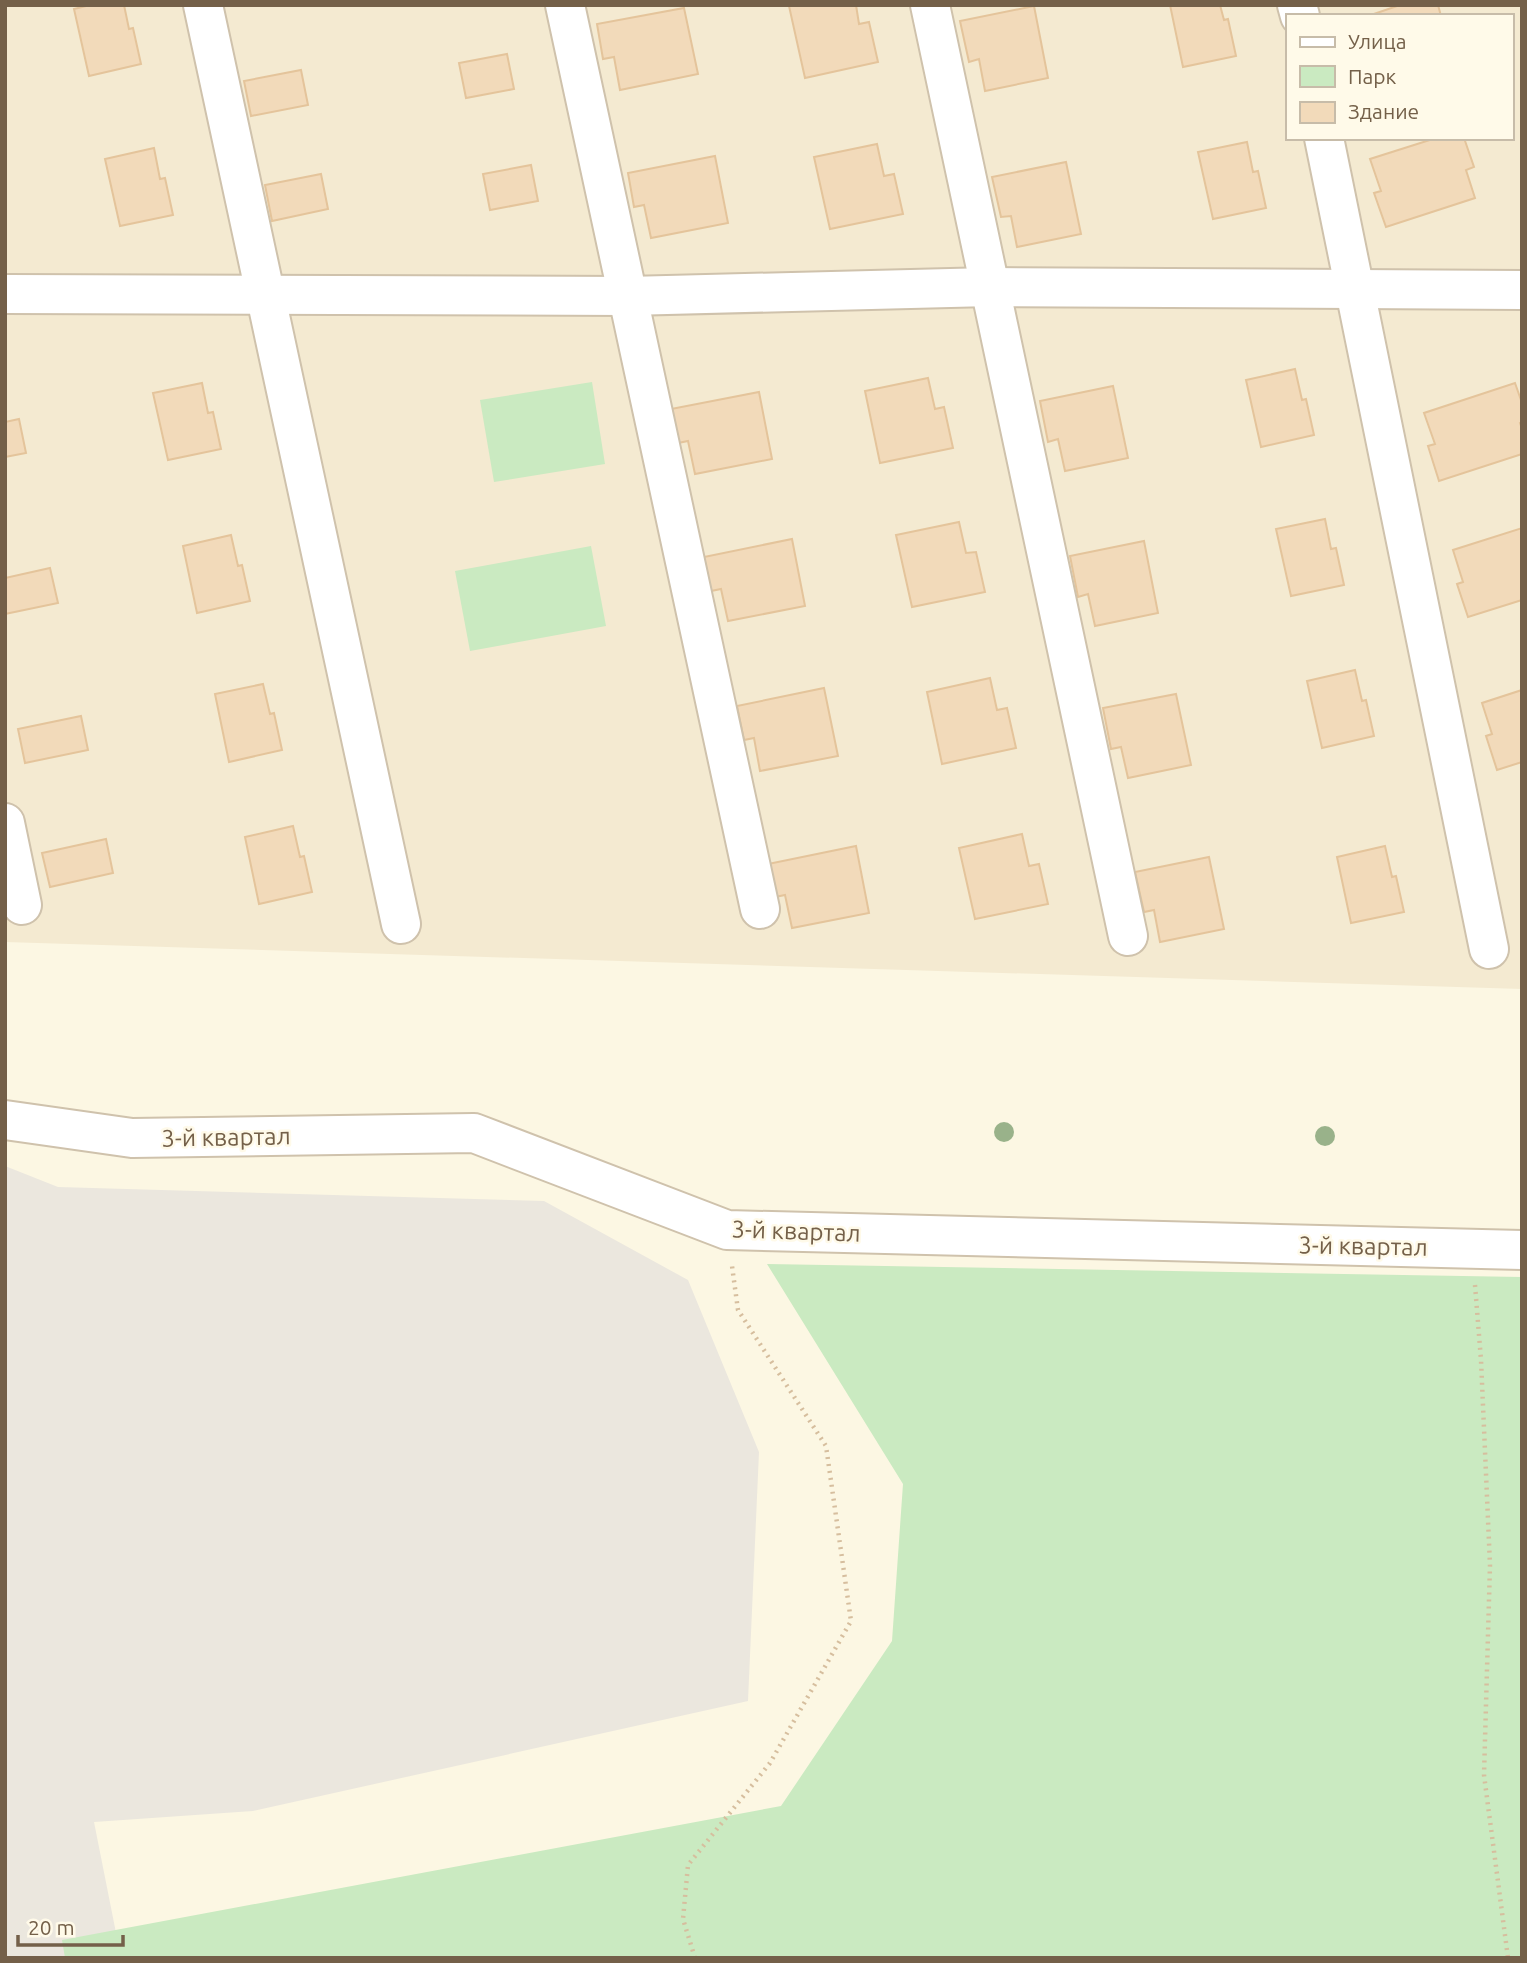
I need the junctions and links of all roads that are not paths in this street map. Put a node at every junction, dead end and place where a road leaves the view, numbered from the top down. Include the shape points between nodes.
1 (203, 5) edge
2 (565, 5) edge
3 (930, 5) edge
4 (1324, 140) edge
5 (990, 286) junction
6 (1355, 289) junction
7 (1522, 290) edge
8 (5, 294) edge
9 (266, 295) junction
10 (628, 296) junction
11 (5, 823) edge
12 (22, 905) dead end
13 (760, 909) dead end
14 (401, 924) dead end
15 (1128, 936) dead end
16 (1489, 949) dead end
17 (5, 1120) edge
18 (1522, 1250) edge

1 - 9 street
2 - 10 street
3 - 5 street
4 - 6 street
5 - 6 street
5 - 10 street
5 - 15 street
6 - 7 street
6 - 16 street
8 - 9 street
9 - 10 street
9 - 14 street
10 - 13 street
11 - 12 street
17 - 18 street, 3-й квартал via 132,1138 474,1133 727,1230

